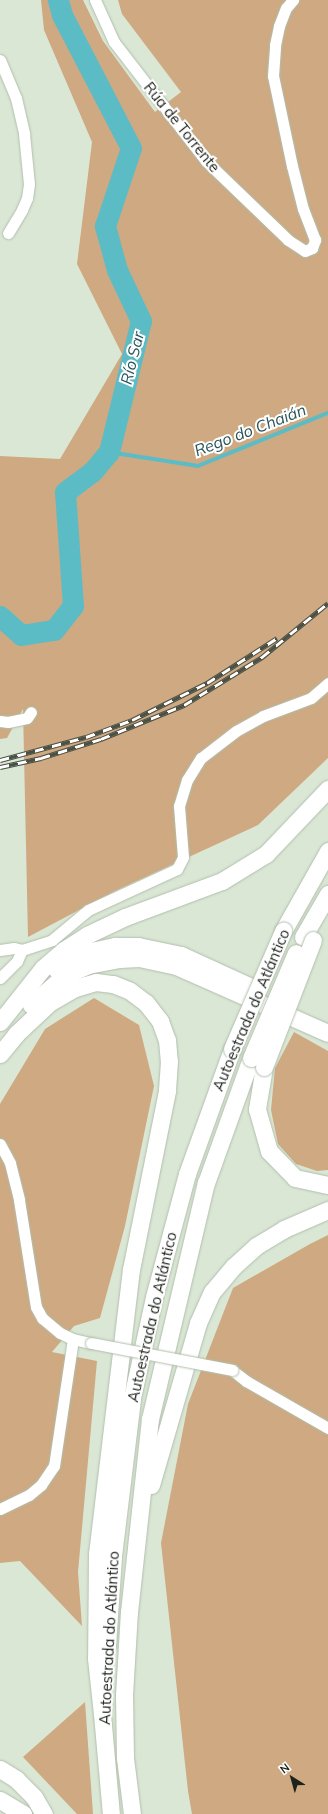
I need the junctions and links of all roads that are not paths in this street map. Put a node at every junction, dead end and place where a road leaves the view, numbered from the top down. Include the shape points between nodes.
1 (95, 0) edge
2 (293, 0) edge
3 (0, 60) edge
4 (8, 233) dead end
5 (328, 683) edge
6 (31, 712) dead end
7 (0, 721) edge
8 (328, 789) edge
9 (328, 851) edge
10 (328, 894) edge
11 (328, 909) edge
12 (308, 939) junction
13 (0, 950) edge
14 (22, 950) junction
15 (0, 978) edge
16 (26, 989) junction
17 (328, 1021) edge
18 (0, 1022) edge
19 (328, 1032) edge
20 (0, 1044) edge
21 (0, 1054) edge
22 (258, 1063) junction
23 (0, 1144) edge
24 (328, 1184) edge
25 (328, 1210) edge
26 (73, 1340) junction
27 (328, 1428) edge
28 (0, 1509) edge
29 (137, 1533) junction
30 (102, 1714) junction
31 (0, 1769) edge
32 (0, 1800) edge
33 (23, 1814) edge
34 (44, 1814) edge
35 (110, 1814) edge
36 (132, 1814) edge

1 - 2 street, Rúa de Torrente via 114,42 206,161 288,240 302,250 308,250 314,245 315,240 303,209 292,166 274,76 275,45 279,26 286,8
3 - 4 street via 16,98 24,134 29,184 22,210
5 - 14 street via 310,698 263,716 236,731 200,758 187,780 179,806 183,857 177,869 88,910 52,940
6 - 7 street via 27,718
8 - 16 highway via 266,854 222,881 125,917 87,935 42,968
9 - 30 highway, Autoestrada do Atlántico, bridge via 283,931 232,1049 186,1174 154,1297 132,1398 113,1556
10 - 12 highway, Autoestrada do Atlántico
11 - 12 highway
12 - 22 highway, Autoestrada do Atlántico, bridge
13 - 14 street
14 - 15 street via 17,961
16 - 17 highway via 70,960 91,951 115,946 138,946 181,955
16 - 18 highway
19 - 20 highway via 176,966 139,958 88,965 65,975 31,1006
21 - 30 highway via 16,1034 50,1003 75,988 96,982 113,984 130,991 146,1003 160,1020 167,1040 167,1091 131,1269 97,1553 96,1658
22 - 24 highway via 257,1109 269,1151 295,1178
22 - 29 highway, Autoestrada do Atlántico via 206,1183 150,1419
23 - 26 street via 10,1163 19,1200 36,1308 42,1318
25 - 29 highway via 284,1229 256,1246 234,1266 212,1292 198,1323
26 - 27 street, bridge via 232,1370 246,1381
26 - 28 street via 54,1466 41,1485 29,1495
29 - 36 highway, Autoestrada do Atlántico via 124,1695 125,1758
30 - 35 highway, Autoestrada do Atlántico
31 - 34 highway via 16,1780 34,1798
32 - 33 highway

